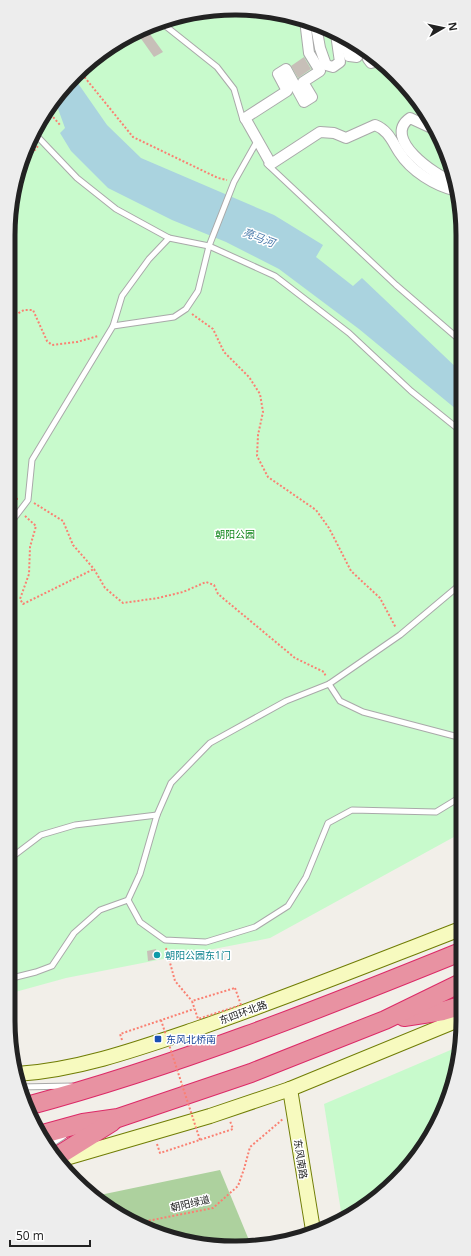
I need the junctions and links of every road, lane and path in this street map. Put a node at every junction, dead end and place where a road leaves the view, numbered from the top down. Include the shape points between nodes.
1 (166, 27) edge
2 (306, 27) edge
3 (317, 31) edge
4 (337, 40) edge
5 (347, 45) edge
6 (359, 53) edge
7 (84, 76) edge
8 (51, 115) edge
9 (60, 125) dead end
10 (426, 126) edge
11 (38, 137) edge
12 (256, 143) junction
13 (448, 178) edge
14 (234, 182) junction
15 (451, 190) edge
16 (169, 238) junction
17 (209, 246) junction
18 (186, 309) junction
19 (15, 315) edge
20 (113, 326) junction
21 (456, 337) edge
22 (456, 427) edge
23 (15, 499) edge
24 (28, 500) junction
25 (19, 512) junction
26 (15, 516) edge
27 (94, 569) junction
28 (456, 588) edge
29 (400, 635) junction
30 (329, 684) junction
31 (456, 736) edge
32 (456, 799) edge
33 (157, 815) junction
34 (15, 855) edge
35 (128, 900) junction
36 (456, 931) edge
37 (165, 940) junction
38 (456, 942) edge
39 (456, 954) edge
40 (406, 974) junction
41 (15, 976) edge
42 (456, 985) edge
43 (192, 1001) junction
44 (456, 1007) edge
45 (194, 1009) junction
46 (160, 1020) junction
47 (385, 1020) junction
48 (456, 1021) edge
49 (120, 1034) dead end
50 (22, 1073) edge
51 (26, 1087) edge
52 (93, 1088) junction
53 (290, 1088) junction
54 (32, 1105) edge
55 (293, 1111) junction
56 (118, 1118) junction
57 (83, 1123) junction
58 (233, 1129) dead end
59 (46, 1133) edge
60 (200, 1140) junction
61 (52, 1143) edge
62 (160, 1153) dead end
63 (60, 1154) edge
64 (64, 1158) edge
65 (145, 1221) edge
66 (312, 1227) edge

1 - 12 lane via 217,67 234,89 243,119
2 - 15 street via 309,53 320,71 303,82 312,97 304,102 286,69 278,74 287,91 245,118 271,164 320,132 334,133 346,138 376,125 383,128 400,154 418,173
3 - 4 street via 326,65 333,68 340,62
5 - 6 street via 349,56 357,57
7 - 14 path via 133,137 218,178
8 - 9 path
10 - 13 street via 410,118 403,123 403,142 412,154
11 - 16 lane via 77,178 110,205
12 - 14 lane
12 - 21 lane via 268,164 396,285
14 - 17 lane
16 - 17 lane
16 - 20 lane via 149,259 122,296
17 - 18 lane via 198,291
17 - 22 lane via 275,276 349,333 411,391
18 - 20 lane via 174,318
18 - 29 path via 213,330 224,352 249,377 260,394 263,412 257,456 268,476 316,510 329,528 351,571 380,598
19 - 20 path via 24,310 33,310 47,341 52,345 77,342 100,335
20 - 24 lane via 52,423 32,460
23 - 24 path
24 - 25 lane
24 - 27 path via 63,521 73,545
25 - 26 lane
25 - 27 path via 36,526 30,547 28,574 20,599 23,604
27 - 30 path via 105,588 123,603 183,592 206,582 214,585 218,594 295,658 324,672
28 - 29 lane
29 - 30 lane
30 - 31 lane via 340,701 363,712
30 - 33 lane via 286,701 210,743 171,784
32 - 37 lane via 436,812 352,810 328,824 306,877 288,906 255,927 206,942
33 - 34 lane via 75,825 41,835
33 - 35 lane via 140,874
35 - 37 lane via 140,922
35 - 41 lane via 100,910 74,933 52,966
36 - 50 street, 东四环北路 via 253,1010 152,1044 84,1064
37 - 43 path via 176,981
38 - 40 highway
39 - 40 highway
40 - 52 highway via 249,1035
42 - 47 highway
43 - 45 path
43 - 45 path via 235,988 241,1005 198,1019
44 - 47 highway
45 - 46 path
46 - 49 path
46 - 60 path, bridge
47 - 56 highway via 251,1073
48 - 53 street
51 - 52 lane via 61,1085
52 - 54 highway
53 - 55 street, 东风南路
53 - 64 street via 210,1116
55 - 65 path, 朝阳绿道 via 250,1147 238,1186 213,1208
55 - 66 street, 东风南路
56 - 57 highway
56 - 63 highway
57 - 59 highway
57 - 61 lane
58 - 60 path
60 - 62 path

